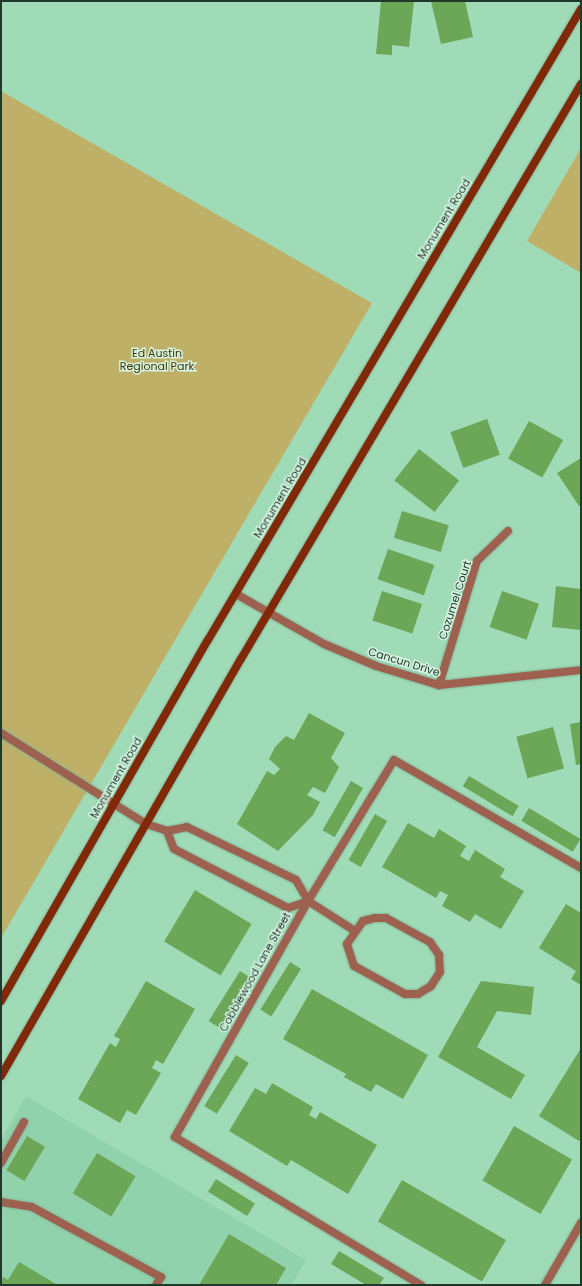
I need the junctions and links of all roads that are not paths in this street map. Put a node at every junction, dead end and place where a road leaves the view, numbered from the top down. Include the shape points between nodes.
1 (581, 9) edge
2 (581, 84) edge
3 (508, 531) dead end
4 (236, 594) junction
5 (269, 614) junction
6 (581, 670) edge
7 (439, 685) junction
8 (1, 733) edge
9 (113, 805) junction
10 (146, 824) junction
11 (167, 831) junction
12 (581, 868) edge
13 (308, 901) junction
14 (355, 931) junction
15 (1, 1001) edge
16 (1, 1076) edge
17 (24, 1122) dead end
18 (1, 1163) edge
19 (1, 1202) edge
20 (581, 1223) edge
21 (156, 1285) edge
22 (420, 1285) edge
23 (545, 1285) edge

1 - 4 street, Monument Road
2 - 5 street
3 - 7 street, Cozumel Court via 477,561
4 - 5 street, Cancun Drive
4 - 9 street, Monument Road
5 - 7 street, Cancun Drive via 317,641 376,666
5 - 10 street
6 - 7 street, Cancun Drive
8 - 9 street
9 - 10 street
9 - 15 street, Monument Road
10 - 11 street
10 - 16 street
11 - 13 street via 187,827 290,877 296,880
11 - 13 street via 174,849 288,908
12 - 13 street, Cobblewood Lane Street via 394,760
13 - 14 street
13 - 22 street, Cobblewood Lane Street via 174,1137
14 - 14 street via 347,944 354,966 405,994 418,994 431,986 440,972 439,955 430,942 386,918 363,921
17 - 18 street
19 - 21 street via 32,1207 161,1277
20 - 23 street

